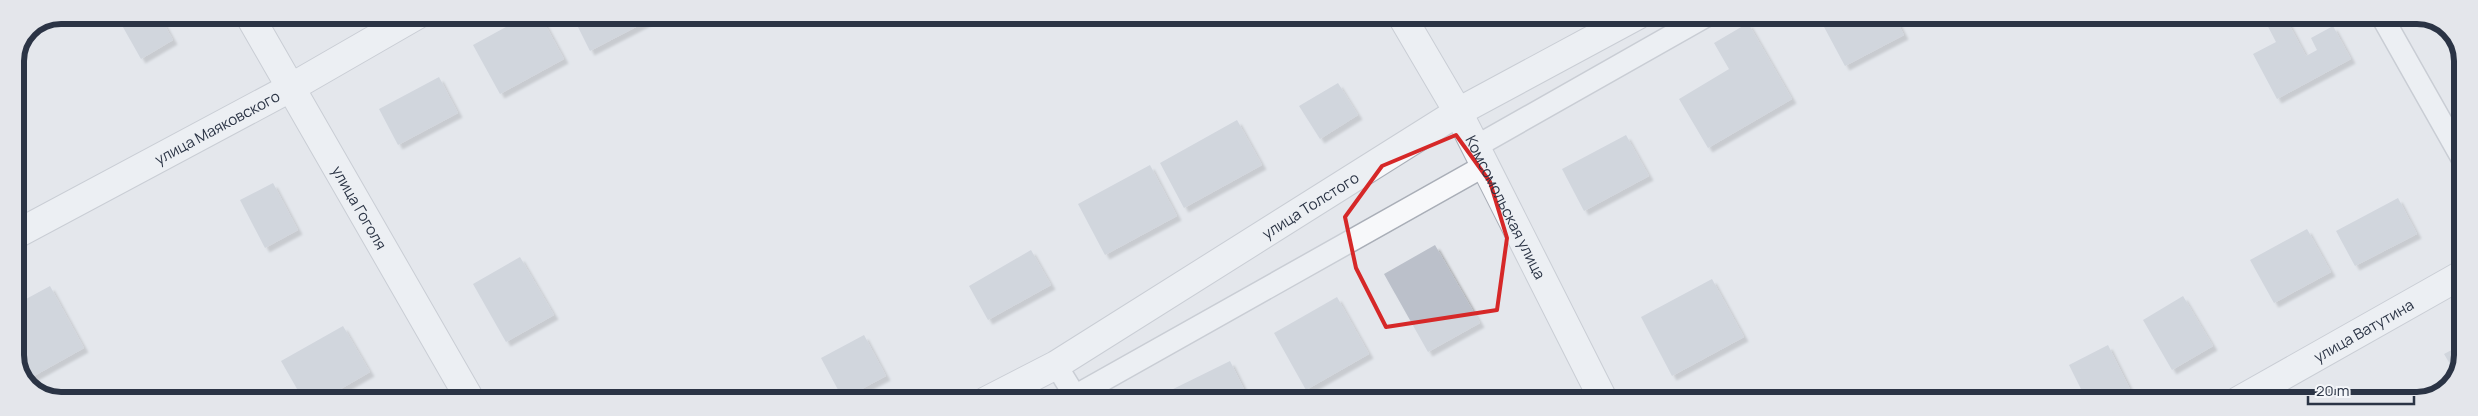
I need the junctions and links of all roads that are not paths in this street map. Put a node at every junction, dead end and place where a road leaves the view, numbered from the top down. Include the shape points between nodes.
1 (254, 24) edge
2 (401, 24) edge
3 (1406, 24) edge
4 (1621, 24) edge
5 (1693, 24) edge
6 (2386, 24) edge
7 (292, 87) junction
8 (1458, 112) junction
9 (2454, 144) edge
10 (1480, 156) junction
11 (24, 230) edge
12 (2454, 279) edge
13 (1056, 365) junction
14 (466, 392) edge
15 (1004, 392) edge
16 (1073, 392) edge
17 (1082, 392) edge
18 (1599, 392) edge
19 (2254, 392) edge

1 - 7 street, улица Гоголя
2 - 7 street, улица Маяковского
3 - 8 street, Комсомольская улица
4 - 8 street, улица Толстого
5 - 10 lane
6 - 9 lane
7 - 11 street, улица Маяковского
7 - 14 street, улица Гоголя
8 - 10 street, Комсомольская улица
8 - 13 street, улица Толстого
10 - 17 lane
10 - 18 street, Комсомольская улица
12 - 19 street, улица Ватутина
13 - 15 street, улица Толстого
13 - 16 lane

